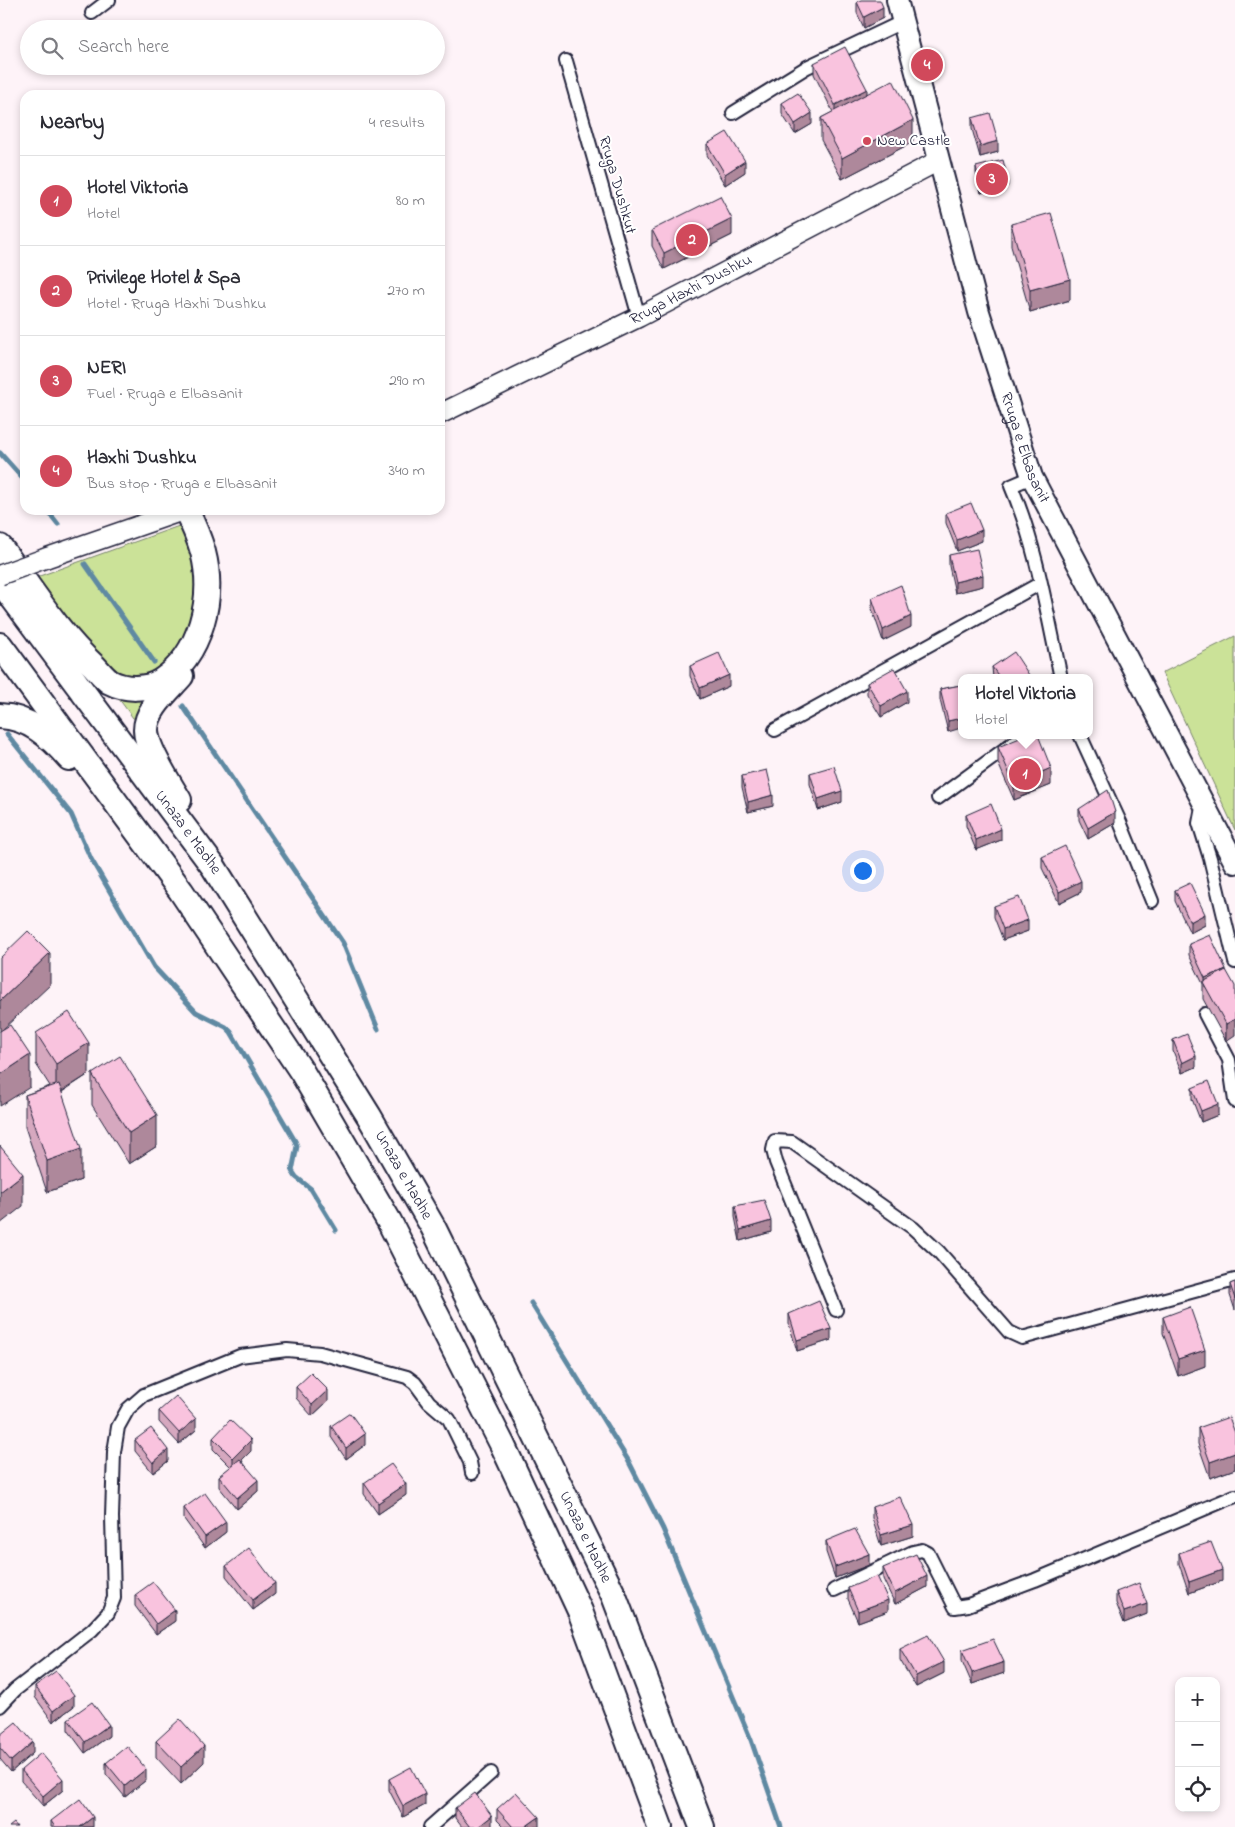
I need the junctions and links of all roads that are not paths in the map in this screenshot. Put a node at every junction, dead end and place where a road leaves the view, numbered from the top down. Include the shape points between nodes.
1 (109, 0) edge
2 (897, 0) edge
3 (92, 13) dead end
4 (902, 22) junction
5 (566, 60) dead end
6 (733, 113) dead end
7 (938, 161) junction
8 (638, 317) junction
9 (445, 412) edge
10 (1032, 477) junction
11 (171, 515) edge
12 (188, 515) edge
13 (204, 515) edge
14 (0, 547) edge
15 (0, 575) edge
16 (0, 581) edge
17 (1041, 584) junction
18 (0, 645) edge
19 (1060, 674) edge
20 (0, 716) edge
21 (775, 730) dead end
22 (1019, 739) edge
23 (1082, 739) edge
24 (938, 798) dead end
25 (1203, 802) junction
26 (1235, 863) edge
27 (213, 866) junction
28 (181, 890) junction
29 (1152, 901) dead end
30 (1235, 962) edge
31 (1205, 1014) dead end
32 (1232, 1058) edge
33 (1235, 1101) edge
34 (1235, 1280) edge
35 (836, 1310) dead end
36 (472, 1473) dead end
37 (1235, 1496) edge
38 (834, 1590) dead end
39 (0, 1706) edge
40 (491, 1773) dead end
41 (430, 1827) edge
42 (660, 1827) edge
43 (702, 1827) edge

1 - 3 street
2 - 4 main road, Rruga e Elbasanit
4 - 6 street via 807,68
4 - 7 main road, Rruga e Elbasanit
5 - 8 street, Rruga Dushkut
7 - 8 street, Rruga Haxhi Dushku
7 - 10 main road, Rruga e Elbasanit via 992,355
8 - 9 street, Rruga Haxhi Dushku
10 - 17 street via 1011,486 1026,522
10 - 25 main road, Rruga e Elbasanit
11 - 15 street, bridge
12 - 14 highway via 198,536 206,570 201,627 194,645 178,667 156,684 141,688 110,682 76,648
13 - 27 highway via 214,581 204,641 191,664 161,698 146,729 149,743
16 - 27 highway, Unaza e Madhe
17 - 19 street
17 - 21 street
18 - 28 highway
20 - 28 highway via 28,723 55,742 83,773 120,824
22 - 24 street
23 - 29 street
25 - 26 main road, Rruga e Elbasanit
25 - 30 street via 1199,823
27 - 43 highway, Unaza e Madhe via 364,1108 433,1227 614,1596
28 - 42 highway via 302,1072 389,1221 503,1446 580,1611
31 - 32 street
32 - 33 street
34 - 35 street via 1022,1338 1008,1332 939,1252 913,1228 792,1142 775,1141 776,1162
36 - 39 street via 449,1419 429,1402 415,1383 407,1377 341,1358 287,1350 240,1356 144,1395 128,1409 118,1427 112,1517 114,1598 108,1613
37 - 38 street via 968,1605 955,1606 950,1601 928,1553 922,1550
40 - 41 street

